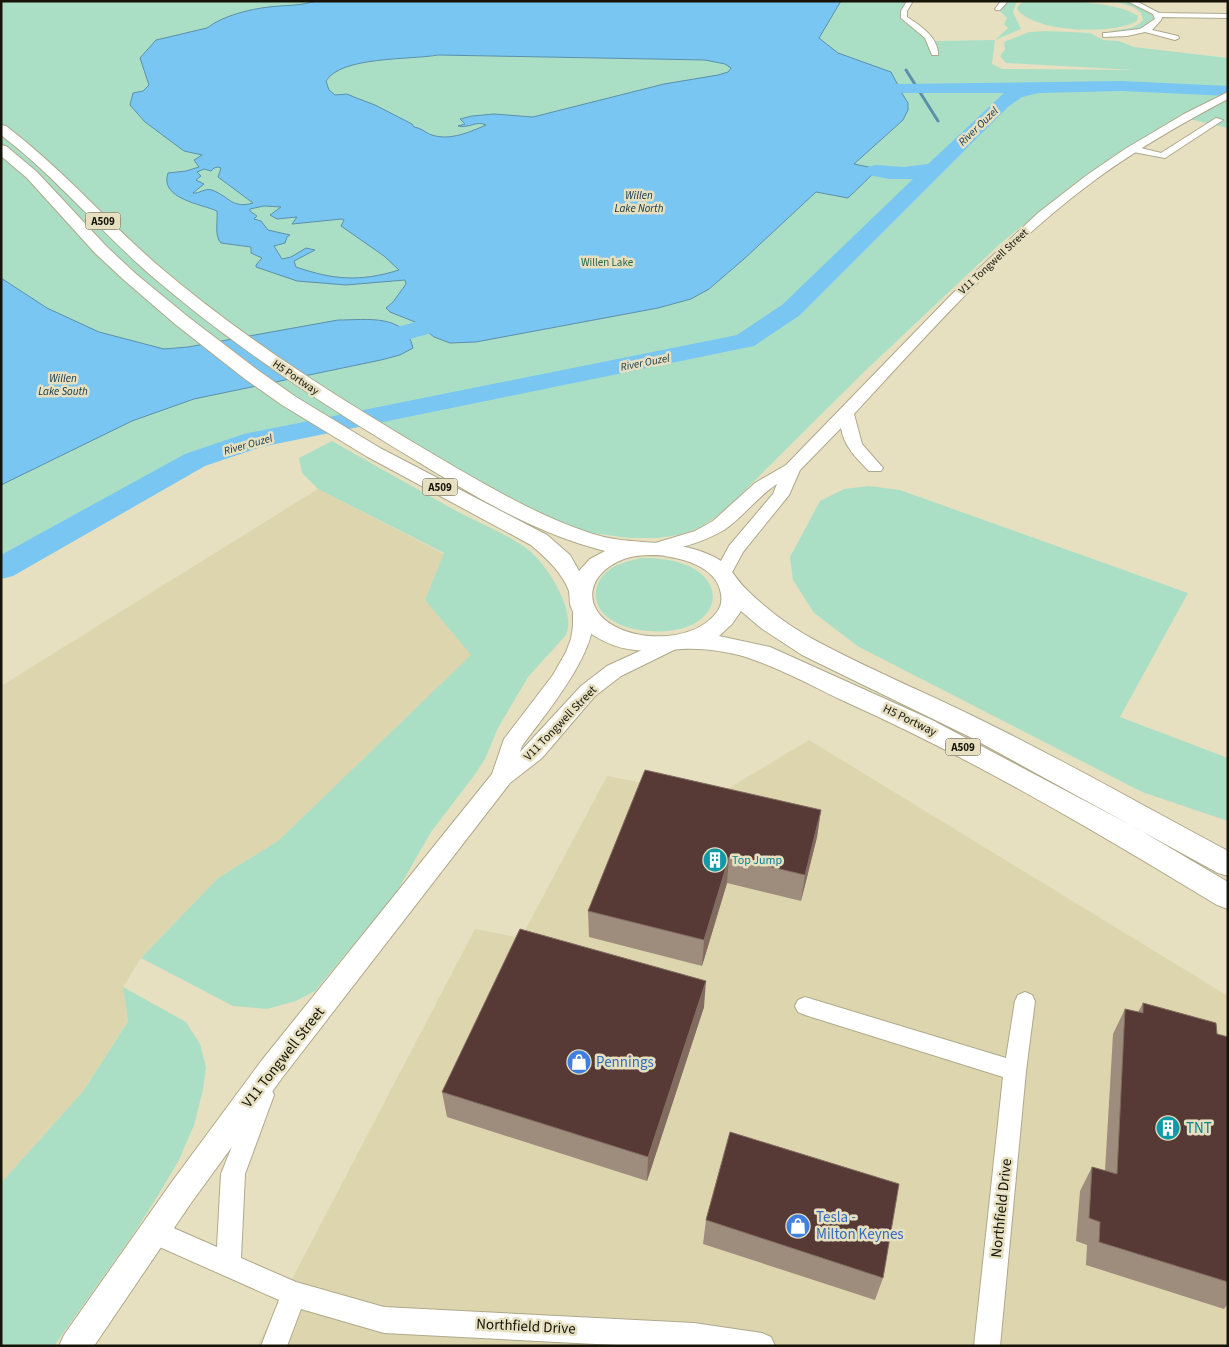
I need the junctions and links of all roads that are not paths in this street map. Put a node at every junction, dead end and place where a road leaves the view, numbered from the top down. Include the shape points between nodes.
1 (910, 1) edge
2 (1130, 1) edge
3 (1158, 15) junction
4 (1228, 16) edge
5 (1145, 30) junction
6 (1106, 35) dead end
7 (1175, 38) dead end
8 (935, 53) dead end
9 (1228, 95) edge
10 (1219, 120) dead end
11 (1, 129) edge
12 (1, 149) edge
13 (1133, 149) junction
14 (846, 413) junction
15 (792, 468) junction
16 (875, 468) dead end
17 (515, 517) junction
18 (548, 534) junction
19 (648, 549) junction
20 (727, 581) junction
21 (581, 599) junction
22 (677, 642) junction
23 (502, 777) junction
24 (1228, 865) edge
25 (1228, 897) edge
26 (1025, 1001) dead end
27 (805, 1006) dead end
28 (272, 1069) junction
29 (1015, 1071) junction
30 (155, 1232) junction
31 (228, 1264) junction
32 (294, 1294) junction
33 (75, 1346) edge
34 (274, 1346) edge
35 (762, 1346) edge
36 (987, 1346) edge

1 - 8 street via 904,18 932,41
2 - 3 street
3 - 4 street
3 - 5 street via 1157,22
5 - 6 street
5 - 7 street
9 - 13 street, V11 Tongwell Street
10 - 13 street via 1162,156
11 - 17 main road, H5 Portway / A509 via 54,171 126,244 205,312 284,369
12 - 17 main road, H5 Portway / A509 via 32,176 100,250 237,364 374,452
13 - 14 street, V11 Tongwell Street via 1076,188 1006,248 958,293
14 - 15 street, V11 Tongwell Street
14 - 16 street via 853,444
15 - 19 street, V11 Tongwell Street via 761,488 719,525 701,535
15 - 20 street, V11 Tongwell Street via 781,495 735,550
17 - 18 main road, H5 Portway / A509
18 - 19 main road, H5 Portway / A509 via 618,548
18 - 21 main road, H5 Portway / A509
19 - 20 main road, A509 via 677,550 696,556 711,564
19 - 21 main road, A509 via 616,554 598,564 585,576
20 - 22 main road, A509 via 733,599 723,620 698,637
20 - 24 main road, H5 Portway / A509 via 769,624 811,650 979,730
21 - 22 main road, A509 via 589,618 616,636 653,644
21 - 23 street, V11 Tongwell Street via 583,626 576,652 512,744
22 - 23 street, V11 Tongwell Street via 614,671 588,692 534,753
22 - 25 main road, H5 Portway / A509 via 717,643 761,653 923,726 1128,837
23 - 28 street, V11 Tongwell Street
26 - 29 street, Northfield Drive
27 - 29 street
28 - 30 street, V11 Tongwell Street
28 - 31 street via 234,1174
29 - 36 street, Northfield Drive
30 - 31 street, Northfield Drive
30 - 33 street, V11 Tongwell Street
31 - 32 street, Northfield Drive
32 - 34 street
32 - 35 street, Northfield Drive via 384,1320 694,1336

